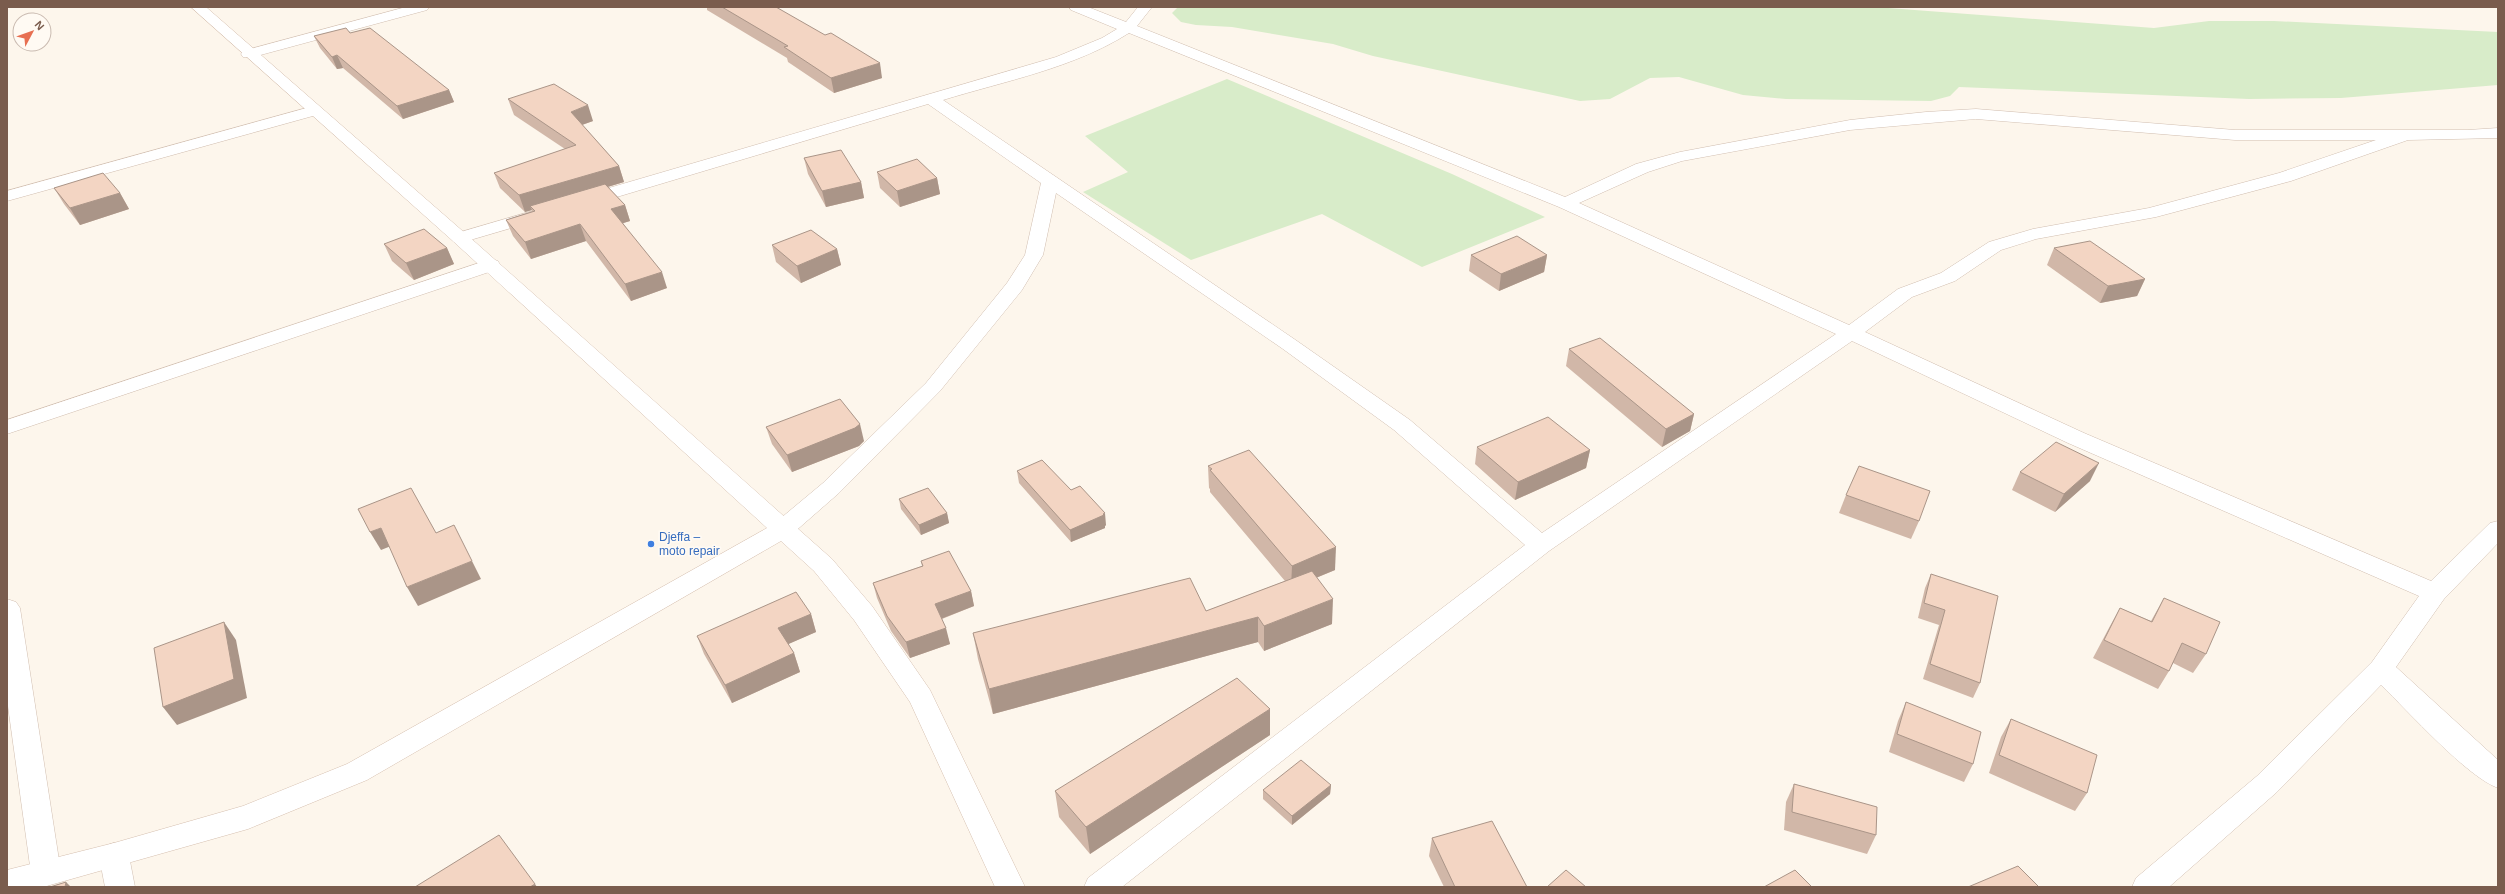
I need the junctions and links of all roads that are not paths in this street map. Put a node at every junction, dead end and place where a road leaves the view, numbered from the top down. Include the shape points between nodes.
1 (198, 7) edge
2 (362, 7) edge
3 (422, 7) edge
4 (1076, 7) edge
5 (1145, 7) edge
6 (364, 22) junction
7 (1128, 28) junction
8 (248, 54) junction
9 (931, 100) junction
10 (314, 111) junction
11 (2498, 133) edge
12 (2402, 136) junction
13 (1050, 182) junction
14 (7, 196) edge
15 (1565, 203) junction
16 (572, 204) edge
17 (550, 211) edge
18 (460, 238) junction
19 (491, 265) junction
20 (1851, 333) junction
21 (7, 427) edge
22 (783, 529) junction
23 (2494, 537) edge
24 (1541, 545) junction
25 (2435, 593) junction
26 (7, 608) edge
27 (2381, 669) junction
28 (2498, 776) edge
29 (114, 856) junction
30 (46, 873) junction
31 (7, 882) edge
32 (120, 887) edge
33 (1010, 887) edge
34 (1099, 887) edge
35 (2147, 887) edge

1 - 8 street
2 - 6 street
3 - 6 street
4 - 7 street
5 - 7 street
6 - 8 street
7 - 9 street via 1107,41 1061,60
7 - 15 street
8 - 10 street
9 - 13 street
9 - 16 street
10 - 14 street
10 - 18 street
11 - 12 street
12 - 15 street via 2235,135 1976,114 1926,117 1850,125 1680,157 1642,168
12 - 20 street via 2285,177 2150,213 2034,234 1995,246 1948,277 1905,293
13 - 22 street via 1034,255 1015,286 933,387 831,488
13 - 24 street via 1290,345 1402,425
15 - 20 street
17 - 18 street
18 - 19 street
19 - 21 street
19 - 22 street
20 - 24 street
20 - 25 street via 2076,438
22 - 29 street via 357,772 248,817
22 - 33 street via 823,565 858,607 921,697
23 - 25 street
24 - 34 street
25 - 27 street
26 - 30 street
27 - 28 street via 2474,757
27 - 35 street via 2267,784
29 - 30 street
29 - 32 street
30 - 31 street

